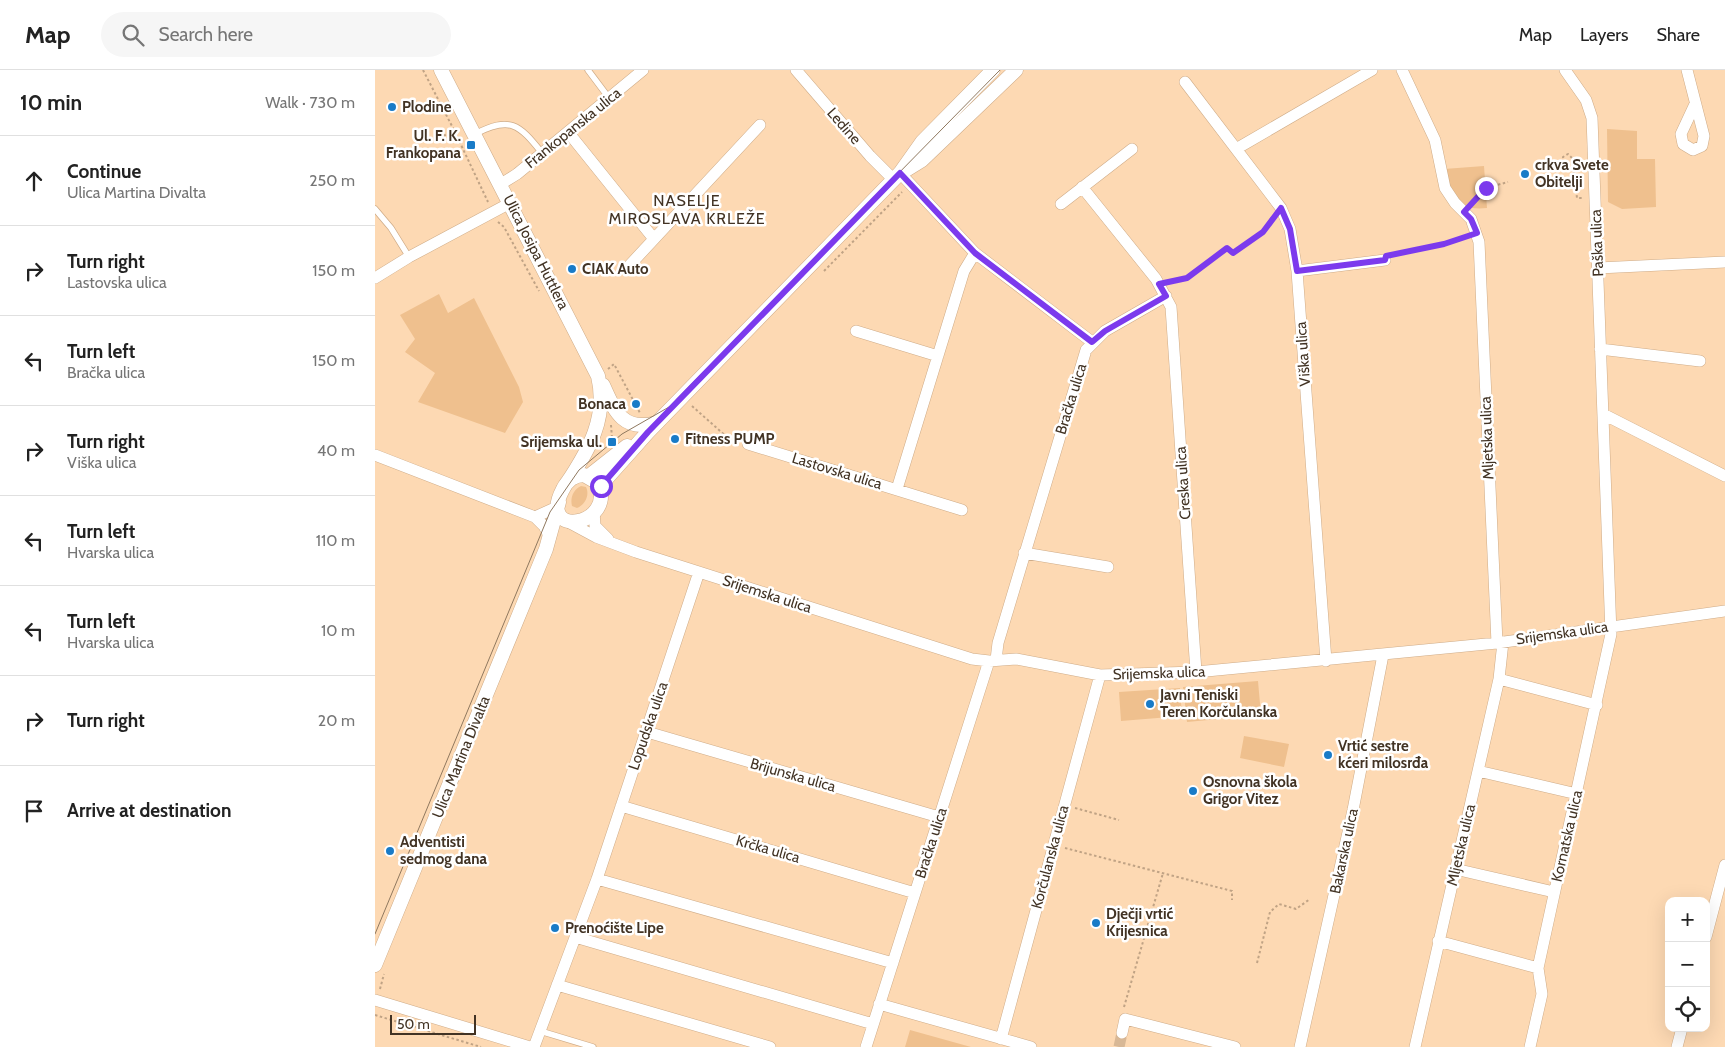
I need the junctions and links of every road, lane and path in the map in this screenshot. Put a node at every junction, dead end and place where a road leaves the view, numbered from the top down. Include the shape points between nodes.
1 (423, 70) edge
2 (441, 70) edge
3 (588, 70) edge
4 (643, 70) edge
5 (796, 70) edge
6 (993, 70) edge
7 (1016, 70) edge
8 (1402, 70) edge
9 (1565, 70) edge
10 (1687, 70) edge
11 (1364, 72) edge
12 (1185, 82) dead end
13 (609, 98) junction
14 (1695, 104) dead end
15 (760, 125) dead end
16 (454, 130) junction
17 (568, 132) junction
18 (475, 134) junction
19 (435, 141) dead end
20 (1132, 149) dead end
21 (1236, 149) junction
22 (542, 153) junction
23 (1543, 168) dead end
24 (1564, 168) junction
25 (1574, 168) junction
26 (1585, 168) dead end
27 (897, 176) junction
28 (1508, 182) dead end
29 (911, 183) junction
30 (501, 184) junction
31 (1082, 187) junction
32 (1587, 197) dead end
33 (510, 203) junction
34 (1061, 204) dead end
35 (1281, 208) junction
36 (375, 209) edge
37 (493, 212) junction
38 (1464, 212) junction
39 (1477, 233) junction
40 (654, 239) junction
41 (975, 253) junction
42 (409, 257) junction
43 (1385, 260) joint
44 (1725, 262) edge
45 (628, 267) dead end
46 (1598, 268) junction
47 (1297, 271) junction
48 (822, 273) dead end
49 (375, 278) edge
50 (1159, 284) junction
51 (1166, 296) junction
52 (543, 299) dead end
53 (856, 331) dead end
54 (1092, 342) junction
55 (1600, 349) junction
56 (938, 356) junction
57 (1700, 361) dead end
58 (615, 364) dead end
59 (598, 376) junction
60 (691, 405) dead end
61 (647, 412) dead end
62 (1603, 414) junction
63 (611, 418) dead end
64 (653, 427) junction
65 (612, 438) dead end
66 (592, 441) junction
67 (748, 444) joint
68 (375, 455) edge
69 (1725, 476) edge
70 (594, 480) junction
71 (567, 483) junction
72 (897, 489) junction
73 (558, 505) junction
74 (962, 510) dead end
75 (594, 511) junction
76 (535, 517) junction
77 (570, 523) junction
78 (611, 542) junction
79 (548, 543) junction
80 (1025, 553) junction
81 (1108, 567) dead end
82 (699, 572) junction
83 (1725, 611) edge
84 (1611, 626) junction
85 (1500, 643) junction
86 (1383, 655) junction
87 (992, 661) junction
88 (1326, 661) junction
89 (1196, 672) junction
90 (1101, 675) junction
91 (1499, 679) junction
92 (1597, 705) junction
93 (647, 732) junction
94 (1478, 772) junction
95 (1577, 794) junction
96 (1065, 805) junction
97 (621, 806) junction
98 (939, 817) junction
99 (1119, 820) dead end
100 (1053, 845) junction
101 (1725, 865) edge
102 (1455, 869) junction
103 (1163, 873) junction
104 (597, 879) junction
105 (1554, 892) junction
106 (915, 893) junction
107 (1310, 899) dead end
108 (1232, 900) dead end
109 (1710, 922) edge
110 (575, 936) junction
111 (1438, 941) junction
112 (893, 963) junction
113 (1257, 963) dead end
114 (380, 968) edge
115 (1538, 968) junction
116 (557, 985) junction
117 (376, 1001) edge
118 (879, 1004) junction
119 (375, 1015) edge
120 (1125, 1019) junction
121 (873, 1024) junction
122 (540, 1031) junction
123 (1681, 1032) edge
124 (1122, 1033) tunnel mouth
125 (1001, 1039) junction
126 (517, 1045) edge
127 (481, 1047) edge
128 (530, 1047) edge
129 (534, 1047) edge
130 (593, 1047) edge
131 (770, 1047) edge
132 (866, 1047) edge
133 (1031, 1047) edge
134 (1235, 1047) edge
135 (1300, 1047) edge
136 (1415, 1047) edge
137 (1530, 1047) edge
138 (1677, 1047) edge

1 - 16 path
2 - 18 street, Ulica Josipa Huttlera
3 - 13 lane
4 - 13 street, Frankopanska ulica
5 - 27 street, Ledine via 870,156
6 - 27 street via 922,142
7 - 27 street via 922,160
8 - 38 street via 1435,140 1445,188
9 - 46 street, Paška ulica via 1589,109
10 - 14 street
11 - 21 street
12 - 21 street, Viška ulica
13 - 17 street, Frankopanska ulica
15 - 40 street
16 - 19 path
16 - 37 path
17 - 22 street, Frankopanska ulica
17 - 40 street
18 - 22 lane via 497,124 507,124 523,132
18 - 30 street, Ulica Josipa Huttlera
20 - 31 street
21 - 35 street, Viška ulica
22 - 30 street, Frankopanska ulica
23 - 24 path
24 - 25 path
24 - 25 path via 1563,157 1566,154 1572,158
25 - 26 path
25 - 32 path via 1577,198
27 - 29 street
27 - 64 street
28 - 38 path via 1486,188
29 - 41 street
29 - 48 path
30 - 33 street, Ulica Josipa Huttlera
31 - 34 street
31 - 50 street
33 - 37 street
33 - 59 street, Ulica Josipa Huttlera
35 - 47 street, Viška ulica via 1290,229
35 - 50 path via 1263,232 1233,253 1227,248 1187,278
36 - 42 lane
37 - 42 street
37 - 52 path
38 - 39 street
39 - 43 path via 1444,244 1386,256
39 - 85 street, Mljetska ulica
40 - 45 street
41 - 54 street
41 - 56 street, Lastovska ulica via 964,271
42 - 49 street
43 - 47 street
44 - 46 street
46 - 55 street, Paška ulica
47 - 88 street, Viška ulica
50 - 51 street
51 - 54 street, Bračka ulica
51 - 89 street, Creska ulica via 1173,320
53 - 56 street
54 - 80 street, Bračka ulica via 1081,364
55 - 57 street
55 - 62 street, Paška ulica
56 - 72 street, Lastovska ulica
58 - 61 path via 641,415
59 - 64 street via 625,421
59 - 66 street, Ulica Josipa Huttlera via 601,407
60 - 67 path via 730,442 739,448
62 - 69 street
62 - 84 street, Paška ulica
63 - 65 path
64 - 70 street
66 - 70 street, Ulica Josipa Huttlera
66 - 71 street, Ulica Josipa Huttlera
67 - 72 street, Lastovska ulica
68 - 76 street
70 - 71 street via 577,476
70 - 75 street via 599,500
71 - 73 street
72 - 74 street, Lastovska ulica
73 - 76 street
73 - 77 street via 562,518
73 - 79 street, Ulica Martina Divalta
75 - 77 street via 585,519
75 - 78 street, Srijemska ulica via 595,526
76 - 79 street via 544,526
77 - 78 street, Srijemska ulica
77 - 79 street, Ulica Martina Divalta
78 - 82 street, Srijemska ulica
79 - 114 street, Ulica Martina Divalta
80 - 81 street
80 - 87 street, Bračka ulica
82 - 87 street, Srijemska ulica via 973,659
82 - 93 street, Lopudska ulica
83 - 84 street, Srijemska ulica
84 - 85 street, Srijemska ulica
84 - 92 street, Kornatska ulica
85 - 86 street, Srijemska ulica
85 - 91 street, Mljetska ulica via 1503,657
86 - 88 street, Srijemska ulica
86 - 135 street, Bakarska ulica via 1353,810
87 - 90 street, Srijemska ulica via 1015,658
87 - 98 street, Bračka ulica
88 - 89 street, Srijemska ulica
89 - 90 street, Srijemska ulica
90 - 96 street, Korčulanska ulica
91 - 92 street
91 - 94 street, Mljetska ulica
92 - 95 street, Kornatska ulica
93 - 97 street, Lopudska ulica
93 - 98 street, Brijunska ulica
94 - 95 street
94 - 102 street, Mljetska ulica
95 - 105 street, Kornatska ulica
96 - 99 path
96 - 100 street, Korčulanska ulica
97 - 104 street, Lopudska ulica
97 - 106 street, Krčka ulica
98 - 106 street, Bračka ulica
100 - 103 path
100 - 125 street, Korčulanska ulica
101 - 109 street
102 - 105 street
102 - 111 street, Mljetska ulica
103 - 108 path via 1232,891
103 - 120 path via 1123,1006
104 - 110 street, Lopudska ulica
104 - 112 street
105 - 115 street, Kornatska ulica
106 - 112 street, Bračka ulica
107 - 113 path via 1296,909 1279,904 1269,912
110 - 116 street, Lopudska ulica
110 - 121 street
111 - 115 street
111 - 136 street, Mljetska ulica
112 - 118 street, Bračka ulica
114 - 117 path
115 - 137 street, Kornatska ulica via 1542,994
116 - 122 street, Lopudska ulica
116 - 131 street
117 - 126 street
118 - 121 street, Bračka ulica
118 - 125 street
119 - 127 path
120 - 124 street
120 - 134 street
121 - 132 street, Bračka ulica
122 - 129 street, Lopudska ulica
122 - 130 lane
123 - 138 street
125 - 133 street
126 - 128 street

